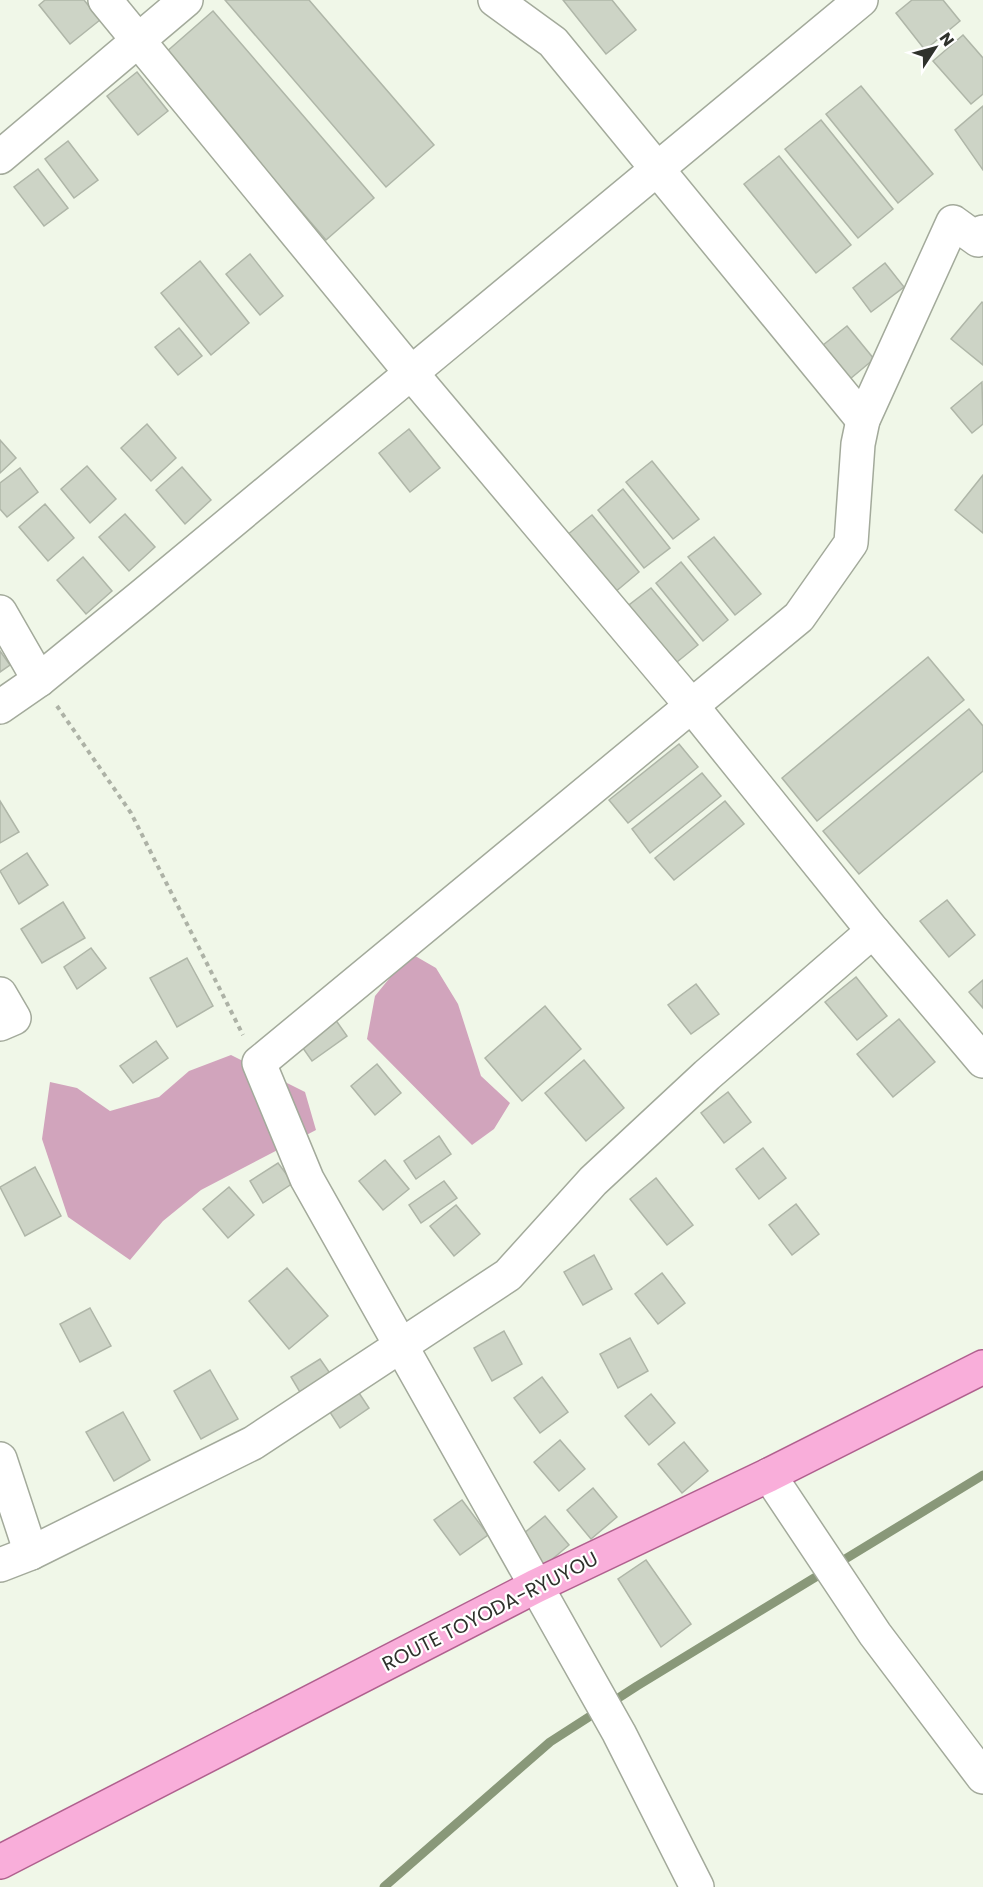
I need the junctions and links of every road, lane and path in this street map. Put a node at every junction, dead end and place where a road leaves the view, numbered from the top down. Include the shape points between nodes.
1 (105, 0) edge
2 (186, 0) edge
3 (495, 0) edge
4 (861, 0) edge
5 (138, 40) junction
6 (0, 157) edge
7 (657, 169) junction
8 (983, 232) edge
9 (412, 374) junction
10 (863, 420) junction
11 (0, 612) edge
12 (39, 680) junction
13 (692, 705) junction
14 (0, 706) edge
15 (873, 931) junction
16 (0, 994) edge
17 (0, 1024) edge
18 (983, 1061) edge
19 (259, 1063) junction
20 (400, 1348) junction
21 (983, 1367) edge
22 (0, 1459) edge
23 (769, 1475) junction
24 (31, 1553) junction
25 (0, 1565) edge
26 (536, 1586) junction
27 (983, 1777) edge
28 (0, 1862) edge
29 (697, 1887) edge

1 - 5 street
2 - 5 street
3 - 7 street via 553,42
4 - 7 street
5 - 6 street
5 - 9 street
7 - 9 street
7 - 10 street
8 - 10 street via 978,240 953,222
9 - 12 street
9 - 13 street
10 - 13 street via 851,543 799,617
11 - 12 street
12 - 14 street
12 - 19 path via 131,813
13 - 15 street
13 - 19 street
15 - 18 street
15 - 20 street via 707,1075 593,1181 508,1275
16 - 17 street via 14,1018
19 - 20 street via 307,1179
20 - 24 street via 253,1443
20 - 26 street
21 - 23 main road, ROUTE TOYODA-RYUYOU
22 - 24 street
23 - 26 main road, ROUTE TOYODA-RYUYOU
23 - 27 street via 875,1634
24 - 25 street
26 - 28 main road, ROUTE TOYODA-RYUYOU
26 - 29 street via 619,1733

